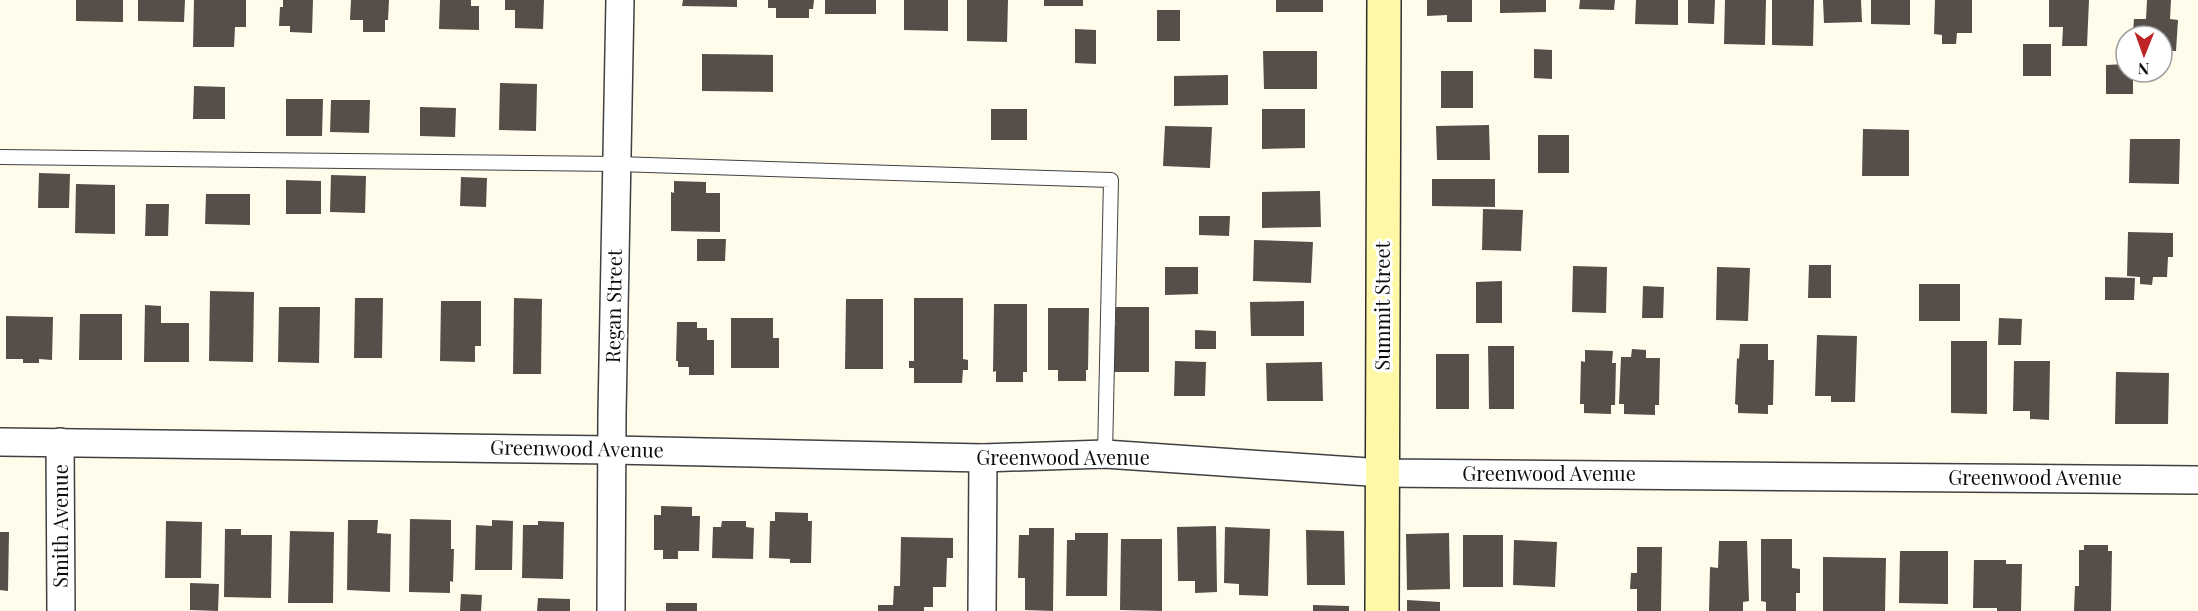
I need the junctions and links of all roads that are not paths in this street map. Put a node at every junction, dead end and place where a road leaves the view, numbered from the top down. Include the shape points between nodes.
1 (620, 0) edge
2 (1384, 0) edge
3 (0, 157) edge
4 (617, 164) junction
5 (0, 442) edge
6 (60, 442) junction
7 (613, 450) junction
8 (1105, 454) junction
9 (983, 458) junction
10 (1383, 473) junction
11 (2198, 480) edge
12 (61, 611) edge
13 (611, 611) edge
14 (982, 611) edge
15 (1382, 611) edge

1 - 4 street, Regan Street
2 - 10 street, Summit Street
3 - 4 lane
4 - 7 street, Regan Street
4 - 8 lane via 1111,180
5 - 6 street, Greenwood Avenue
6 - 7 street, Greenwood Avenue
6 - 12 street, Smith Avenue
7 - 9 street, Greenwood Avenue
7 - 13 street, Regan Street
8 - 9 street, Greenwood Avenue
8 - 10 street, Greenwood Avenue
9 - 14 street
10 - 11 street, Greenwood Avenue
10 - 15 street, Summit Street

